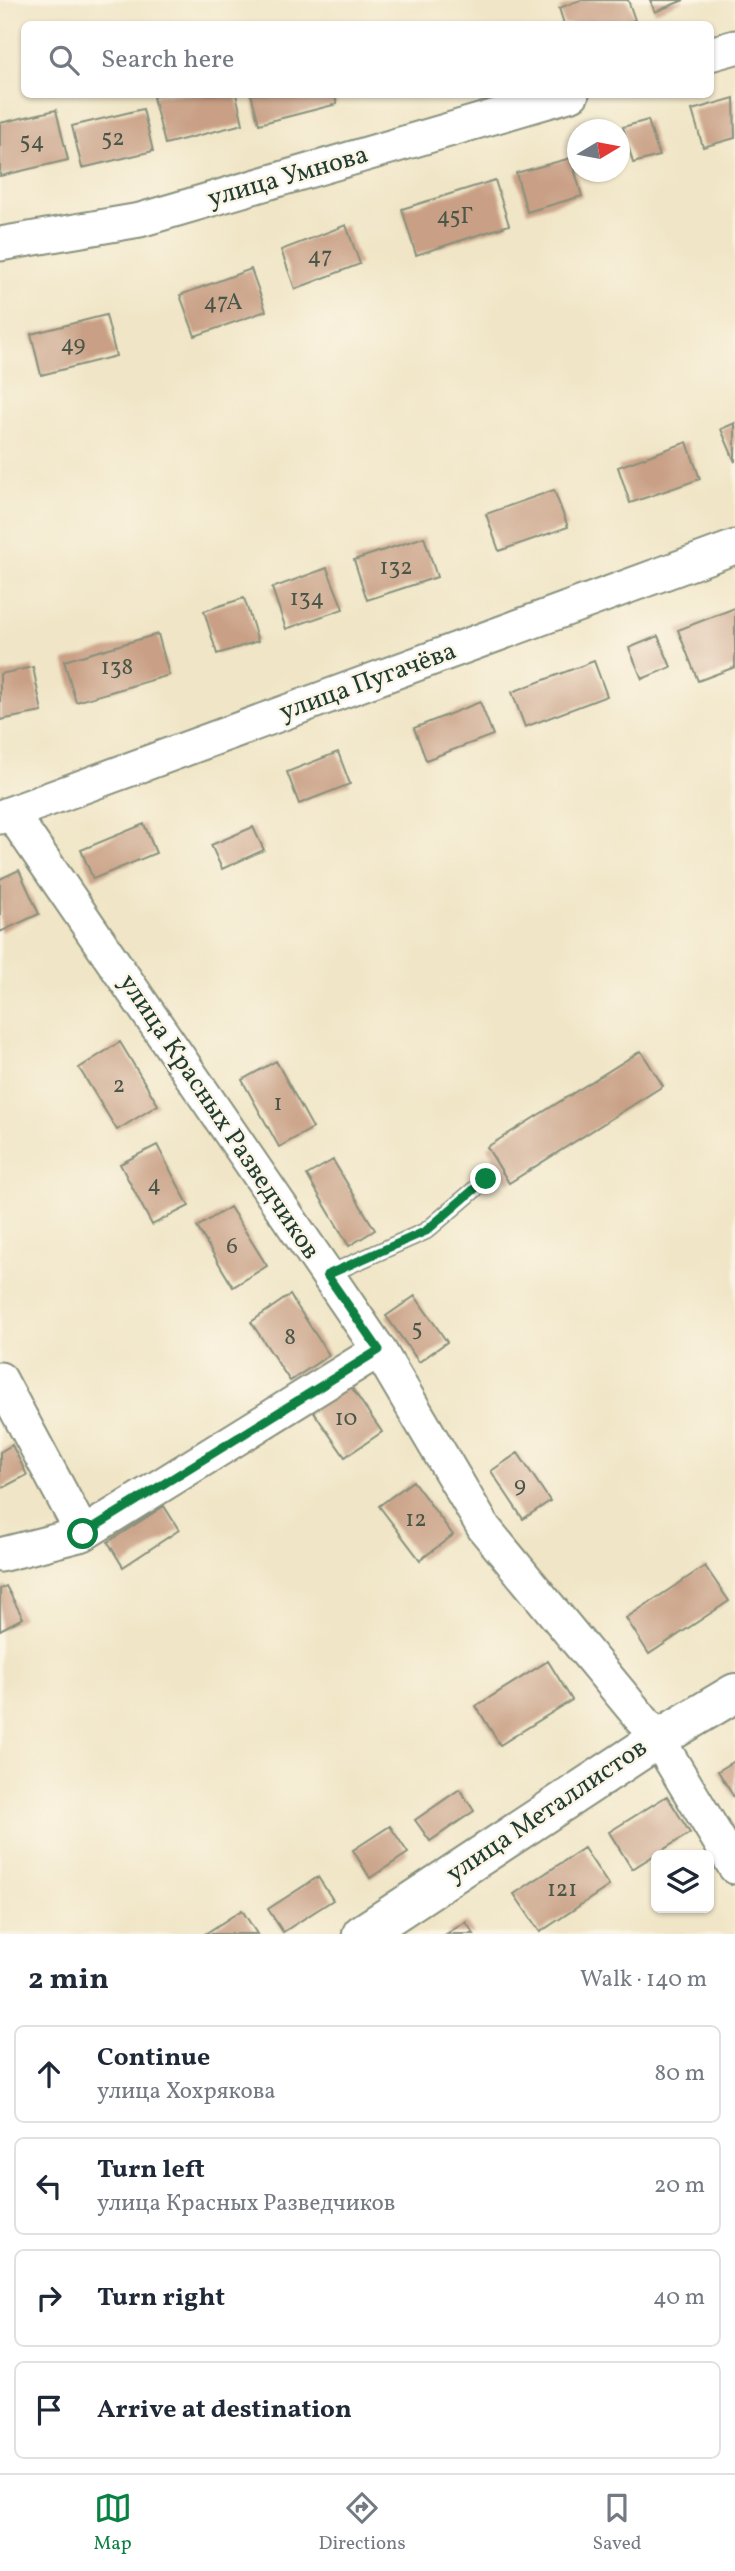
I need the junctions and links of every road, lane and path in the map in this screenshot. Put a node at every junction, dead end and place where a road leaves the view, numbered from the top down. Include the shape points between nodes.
1 (735, 47) edge
2 (714, 53) edge
3 (558, 98) edge
4 (0, 244) edge
5 (735, 547) edge
6 (6, 815) edge
7 (486, 1179) dead end
8 (327, 1275) junction
9 (379, 1350) junction
10 (0, 1379) edge
11 (83, 1534) junction
12 (0, 1555) edge
13 (735, 1693) edge
14 (657, 1738) junction
15 (735, 1867) edge
16 (362, 1934) edge

1 - 2 street
3 - 4 street, улица Умнова via 140,220
5 - 6 street, улица Пугачёва
6 - 8 street, улица Красных Разведчиков
7 - 8 lane via 426,1231
8 - 9 street, улица Красных Разведчиков
9 - 11 street
9 - 14 street, улица Красных Разведчиков via 484,1528
10 - 11 street
11 - 12 street
13 - 14 street, улица Металлистов
14 - 15 street, улица Красных Разведчиков
14 - 16 street, улица Металлистов

